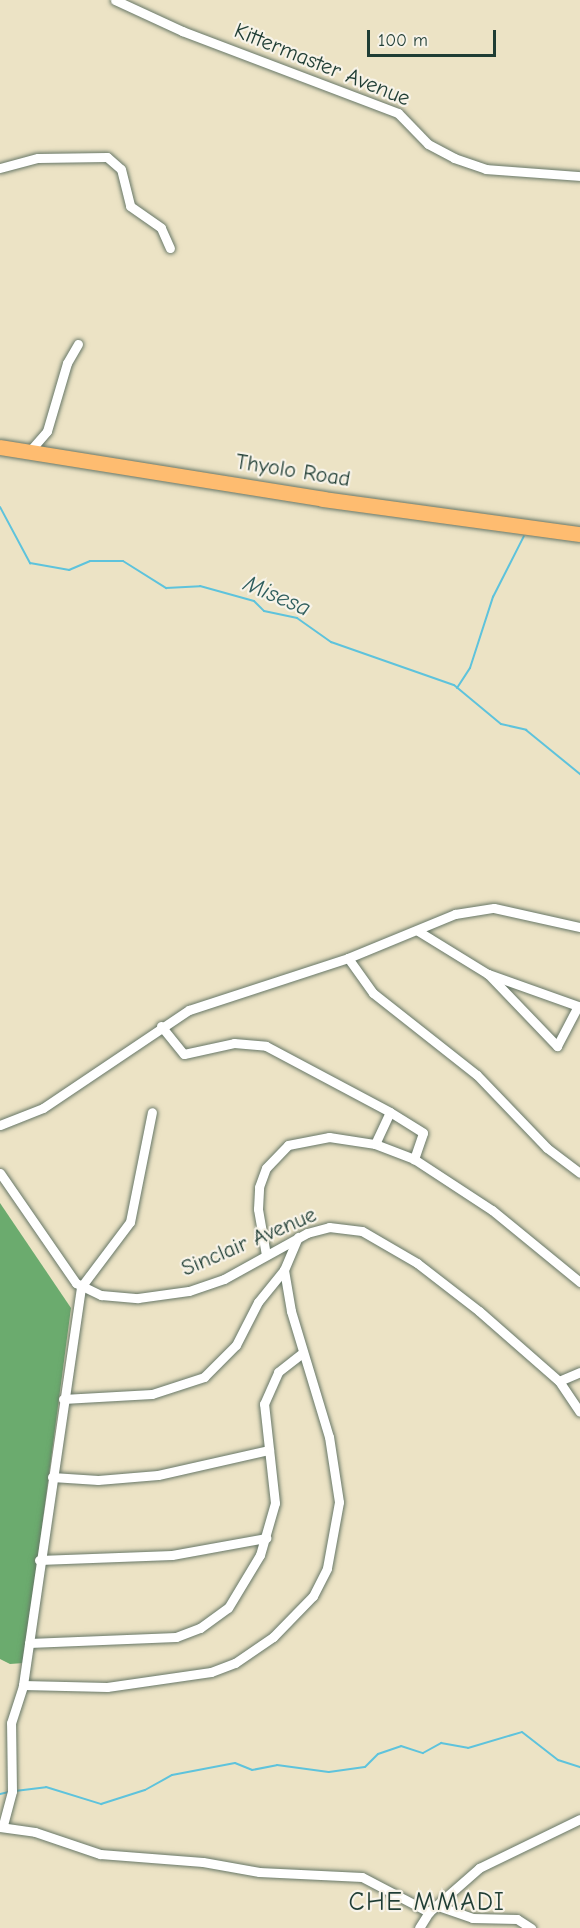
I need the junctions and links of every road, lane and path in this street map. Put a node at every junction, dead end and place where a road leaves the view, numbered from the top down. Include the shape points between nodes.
1 (115, 0) edge
2 (0, 168) edge
3 (580, 176) edge
4 (170, 248) dead end
5 (78, 344) dead end
6 (0, 447) edge
7 (27, 453) junction
8 (580, 534) edge
9 (580, 927) edge
10 (418, 931) junction
11 (348, 958) junction
12 (488, 974) junction
13 (161, 1026) junction
14 (152, 1112) dead end
15 (390, 1112) junction
16 (0, 1125) edge
17 (375, 1144) junction
18 (414, 1159) junction
19 (578, 1168) edge
20 (0, 1173) edge
21 (298, 1237) junction
22 (266, 1255) junction
23 (285, 1270) junction
24 (580, 1282) edge
25 (81, 1287) junction
26 (301, 1354) junction
27 (580, 1372) edge
28 (559, 1381) junction
29 (63, 1399) junction
30 (580, 1412) edge
31 (269, 1450) junction
32 (52, 1477) junction
33 (266, 1538) junction
34 (39, 1560) junction
35 (29, 1643) junction
36 (23, 1685) junction
37 (580, 1819) edge
38 (1, 1826) edge
39 (438, 1906) junction
40 (429, 1912) junction
41 (419, 1928) edge
42 (531, 1928) edge

1 - 3 street, Kittermaster Avenue via 183,31 398,113 428,144 454,158 486,169
2 - 4 street via 38,158 107,157 121,169 130,206 161,228
5 - 7 street via 67,363 47,431
6 - 7 highway, Thyolo Road
7 - 8 highway, Thyolo Road
9 - 10 street via 488,908 452,915
10 - 11 street
10 - 12 street
11 - 13 street via 231,994
11 - 19 street via 373,993 477,1075 547,1148
12 - 12 street via 554,1047 557,1046 578,1006
13 - 15 street via 184,1054 234,1043 266,1046
13 - 16 street via 43,1108
14 - 25 street via 130,1222
15 - 17 street
15 - 18 street via 423,1133
17 - 18 street
17 - 22 street via 320,1137 288,1145 269,1162 259,1183 258,1209
18 - 24 street via 492,1210
20 - 25 street
21 - 22 street, Sinclair Avenue
21 - 23 street
21 - 28 street, Sinclair Avenue via 339,1227 378,1238 429,1270
22 - 25 street, Sinclair Avenue via 224,1279 175,1294 118,1298
23 - 26 street
23 - 29 street via 258,1302 236,1345 204,1377 149,1395
25 - 29 street
26 - 31 street via 278,1372 264,1404
26 - 36 street via 329,1437 339,1502 327,1568 295,1618 237,1662 211,1672 107,1687
27 - 28 street
28 - 30 street, Sinclair Avenue
29 - 32 street
31 - 32 street via 158,1475 99,1480
31 - 33 street via 275,1499
32 - 34 street
33 - 34 street via 172,1555
33 - 35 street via 230,1605 194,1631 166,1638
34 - 35 street
35 - 36 street
36 - 38 street via 11,1723 12,1791
37 - 39 street via 479,1868
38 - 40 street via 100,1854 203,1862 259,1872 362,1877
39 - 40 street
39 - 42 street via 472,1918 517,1919
40 - 41 street

